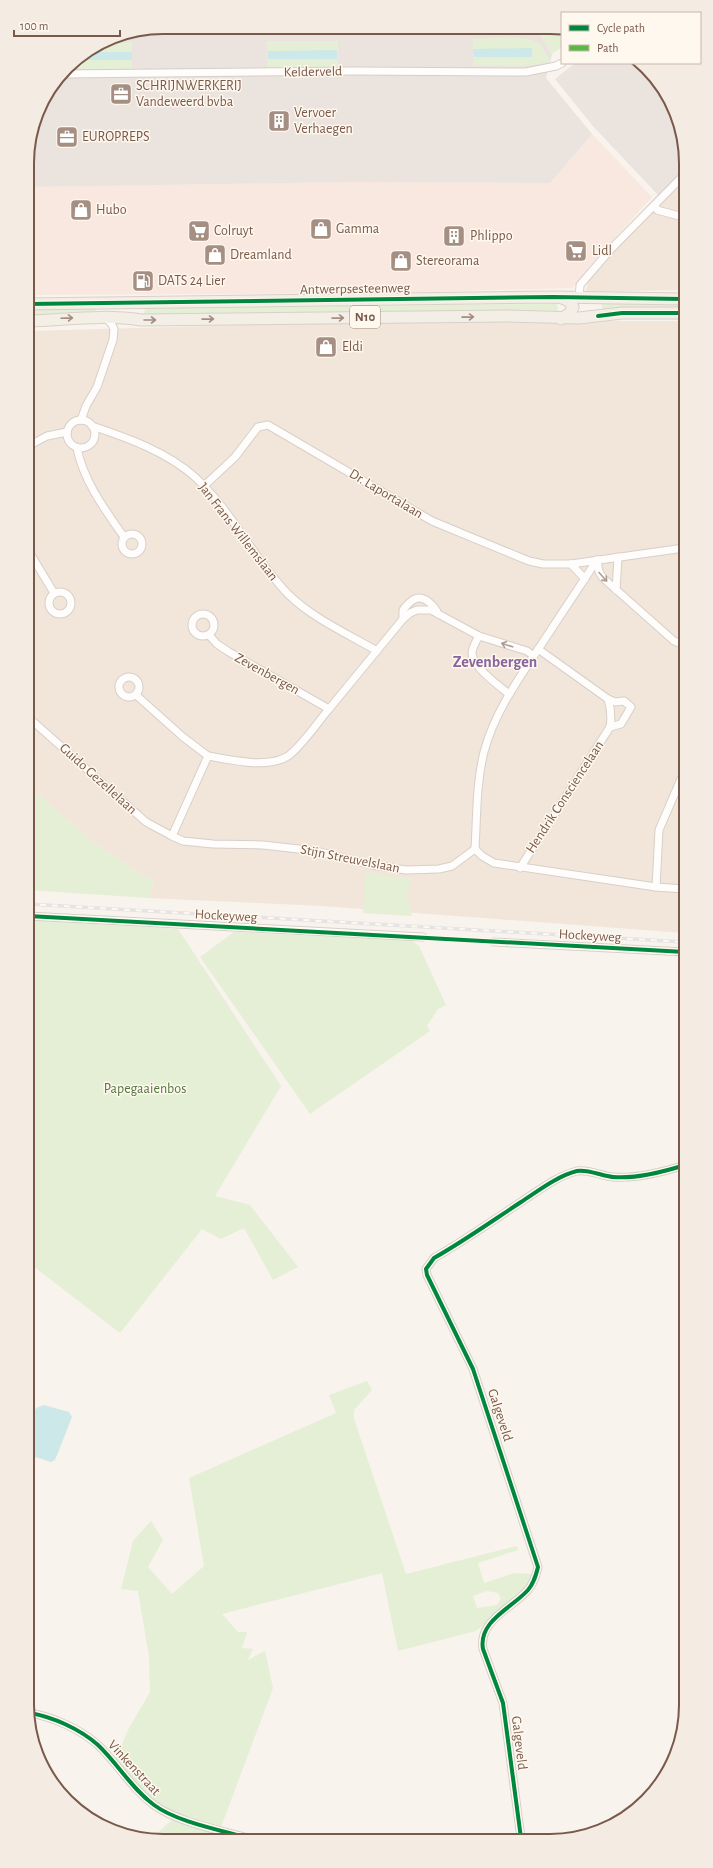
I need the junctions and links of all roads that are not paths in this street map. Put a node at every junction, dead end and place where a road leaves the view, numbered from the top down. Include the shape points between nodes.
1 (561, 64) edge
2 (70, 74) edge
3 (679, 180) edge
4 (655, 205) junction
5 (679, 215) edge
6 (562, 298) junction
7 (579, 299) junction
8 (679, 299) edge
9 (34, 304) edge
10 (679, 313) edge
11 (104, 317) junction
12 (126, 318) junction
13 (561, 319) junction
14 (34, 320) edge
15 (114, 329) junction
16 (81, 420) junction
17 (92, 426) junction
18 (67, 432) junction
19 (34, 443) edge
20 (77, 448) junction
21 (204, 486) junction
22 (124, 537) dead end
23 (679, 549) edge
24 (618, 557) junction
25 (34, 560) edge
26 (598, 560) junction
27 (571, 564) junction
28 (585, 579) junction
29 (616, 590) junction
30 (54, 593) dead end
31 (438, 614) junction
32 (403, 619) junction
33 (209, 635) dead end
34 (479, 636) junction
35 (679, 643) edge
36 (538, 649) junction
37 (377, 651) junction
38 (534, 656) junction
39 (509, 694) junction
40 (136, 695) dead end
41 (608, 699) junction
42 (329, 709) junction
43 (34, 722) edge
44 (610, 727) junction
45 (208, 756) junction
46 (679, 784) edge
47 (172, 836) junction
48 (475, 849) junction
49 (520, 868) junction
50 (656, 887) junction
51 (679, 889) edge
52 (34, 916) edge
53 (423, 937) dead end
54 (494, 942) dead end
55 (679, 952) edge
56 (679, 1167) edge
57 (34, 1714) edge
58 (235, 1834) edge
59 (520, 1834) edge

1 - 2 street, Kelderveld via 526,72
3 - 4 street
4 - 5 street via 657,210
4 - 7 street via 611,249 580,285
6 - 7 main road, Antwerpsesteenweg / N10
6 - 9 main road, Antwerpsesteenweg / N10
6 - 13 main road via 569,301 573,307 570,313
7 - 8 main road, Antwerpsesteenweg / N10
10 - 13 main road, Antwerpsesteenweg / N10 via 622,313
11 - 12 main road, Antwerpsesteenweg / N10
14 -> 11 main road, Antwerpsesteenweg / N10
11 - 15 street
12 -> 13 main road, Antwerpsesteenweg / N10 via 169,320 507,316
12 - 15 street
15 - 16 street via 98,387
16 - 17 street
16 - 18 street via 71,423
17 - 20 street via 95,433 93,440 85,447
17 - 21 street, Jan Frans Willemslaan via 114,433 168,458
18 - 19 street via 46,436
18 - 20 street via 70,443
20 - 22 street via 80,463
21 - 27 street, Dr. Laportalaan via 234,458 258,427 268,425 432,521 529,561
21 - 37 street, Jan Frans Willemslaan via 288,594 305,609
23 - 24 street, Dr. Laportalaan
24 - 26 street, Dr. Laportalaan
24 - 29 street
25 - 30 street
26 - 27 street, Dr. Laportalaan
26 - 28 street
26 -> 29 street via 599,572
27 - 28 street
28 - 36 street
29 - 35 street
31 - 32 street via 425,609 417,610
31 - 32 street via 436,607 420,598 415,599 403,610
31 - 34 street
32 - 37 street
33 - 42 street, Zevenbergen via 229,652
38 -> 34 street via 527,651
34 - 39 street via 472,654 475,662
36 - 38 street
36 - 41 street, Hendrik Consciencelaan
37 - 42 street
38 - 39 street
39 - 48 street via 495,720 484,752 477,792
40 - 45 street via 183,738
41 - 44 street, Hendrik Consciencelaan via 612,710
41 - 44 street, Hendrik Consciencelaan via 615,702 624,701 631,707 621,724
42 - 45 street via 297,747 281,760 265,763
43 - 47 street, Guido Gezellelaan via 146,822
44 - 49 street, Hendrik Consciencelaan
45 - 47 street
46 - 50 street via 659,830
47 - 48 street, Stijn Streuvelslaan via 197,843 263,845 316,851 372,865 406,870 452,866
48 - 49 street via 494,863
49 - 50 street
50 - 51 street
52 - 53 street, Hockeyweg
54 - 55 street, Hockeyweg
56 - 59 street, Galgeveld via 626,1177 578,1171 568,1175 434,1258 426,1269 473,1369 538,1567 536,1578 528,1590 493,1621 482,1640 503,1703
57 - 58 street, Vinkenstraat via 76,1730 98,1745 145,1798 169,1814

